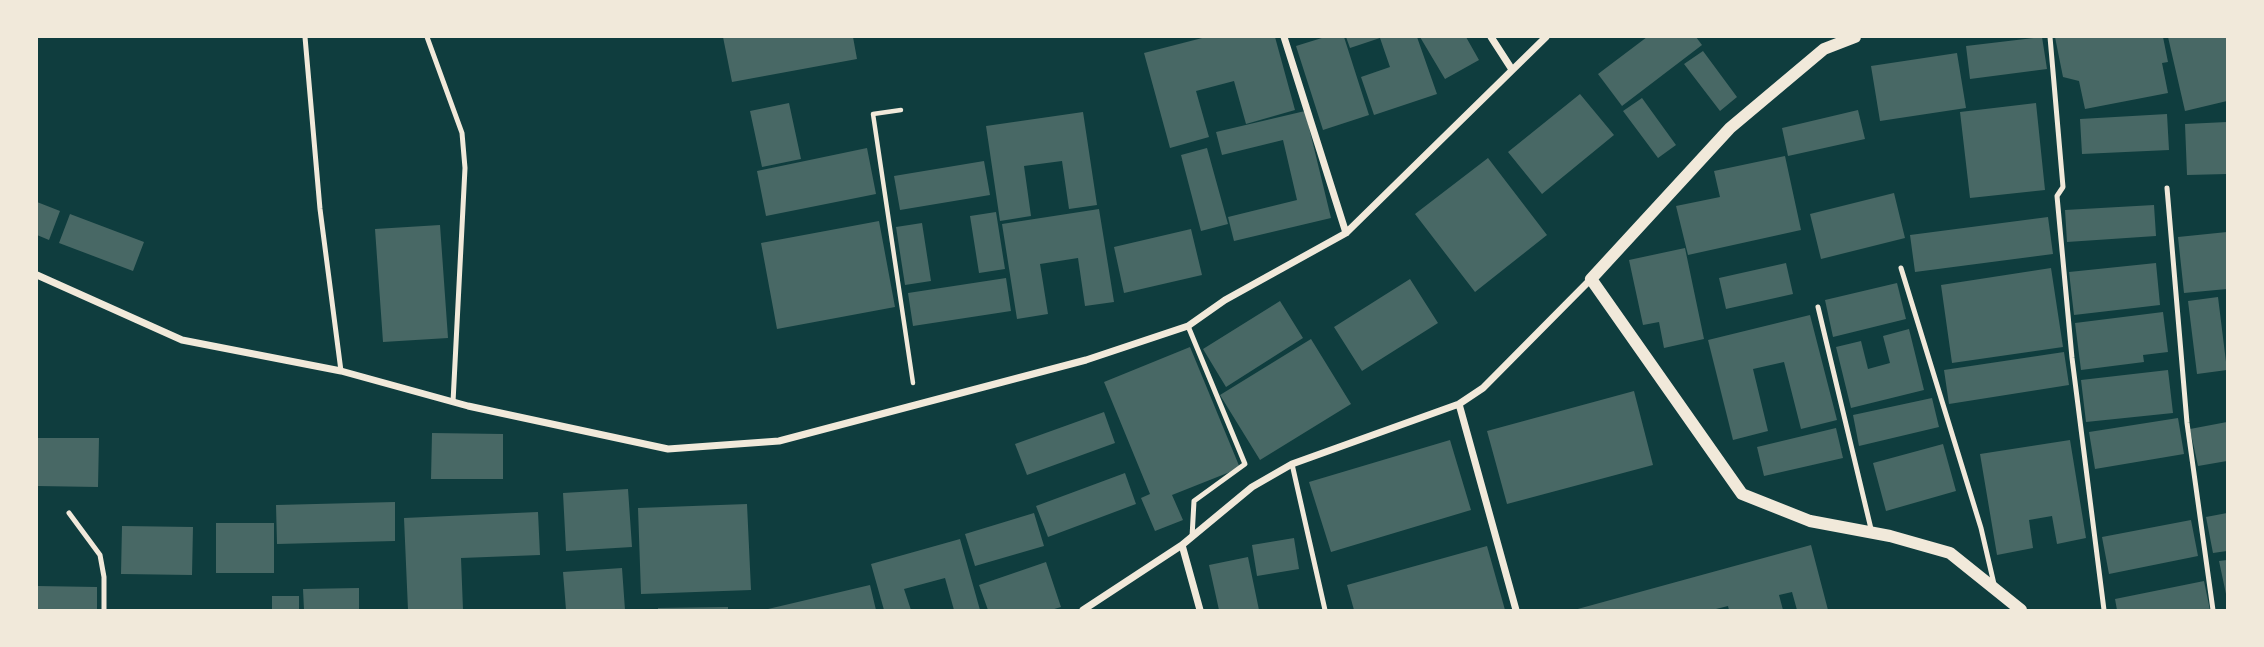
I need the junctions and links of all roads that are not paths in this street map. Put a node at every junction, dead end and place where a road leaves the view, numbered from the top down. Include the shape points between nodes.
1 (305, 37) edge
2 (427, 37) edge
3 (1284, 37) edge
4 (1491, 37) edge
5 (1546, 37) edge
6 (1855, 37) edge
7 (2050, 37) edge
8 (1511, 68) junction
9 (2167, 188) dead end
10 (1346, 233) junction
11 (1901, 268) dead end
12 (37, 275) edge
13 (1591, 279) junction
14 (1818, 307) dead end
15 (1188, 326) junction
16 (341, 372) junction
17 (453, 402) junction
18 (1459, 404) junction
19 (1292, 464) junction
20 (69, 513) dead end
21 (1872, 533) junction
22 (1192, 537) junction
23 (1182, 545) junction
24 (1995, 587) junction
25 (104, 610) edge
26 (1083, 610) edge
27 (1200, 610) edge
28 (1325, 610) edge
29 (1516, 610) edge
30 (2021, 610) edge
31 (2104, 610) edge
32 (2213, 610) edge

1 - 16 lane
2 - 17 lane via 462,133 465,168
3 - 10 street
4 - 8 street
5 - 8 street
6 - 13 street via 1824,49 1730,128
7 - 31 lane via 2063,187 2057,196 2063,264
8 - 10 street
9 - 32 lane via 2187,423
10 - 15 street via 1225,300
11 - 24 lane
12 - 16 street via 182,340
13 - 18 street via 1483,388
13 - 21 street via 1742,494 1810,521
14 - 21 lane
15 - 17 street via 1086,360 779,441 668,449
15 - 22 lane via 1245,464 1194,501
16 - 17 street
18 - 19 street
18 - 29 street
19 - 22 street via 1252,487
19 - 28 lane
20 - 25 lane via 100,555
21 - 24 street via 1950,553
22 - 23 street
23 - 26 street
23 - 27 street
24 - 30 street

